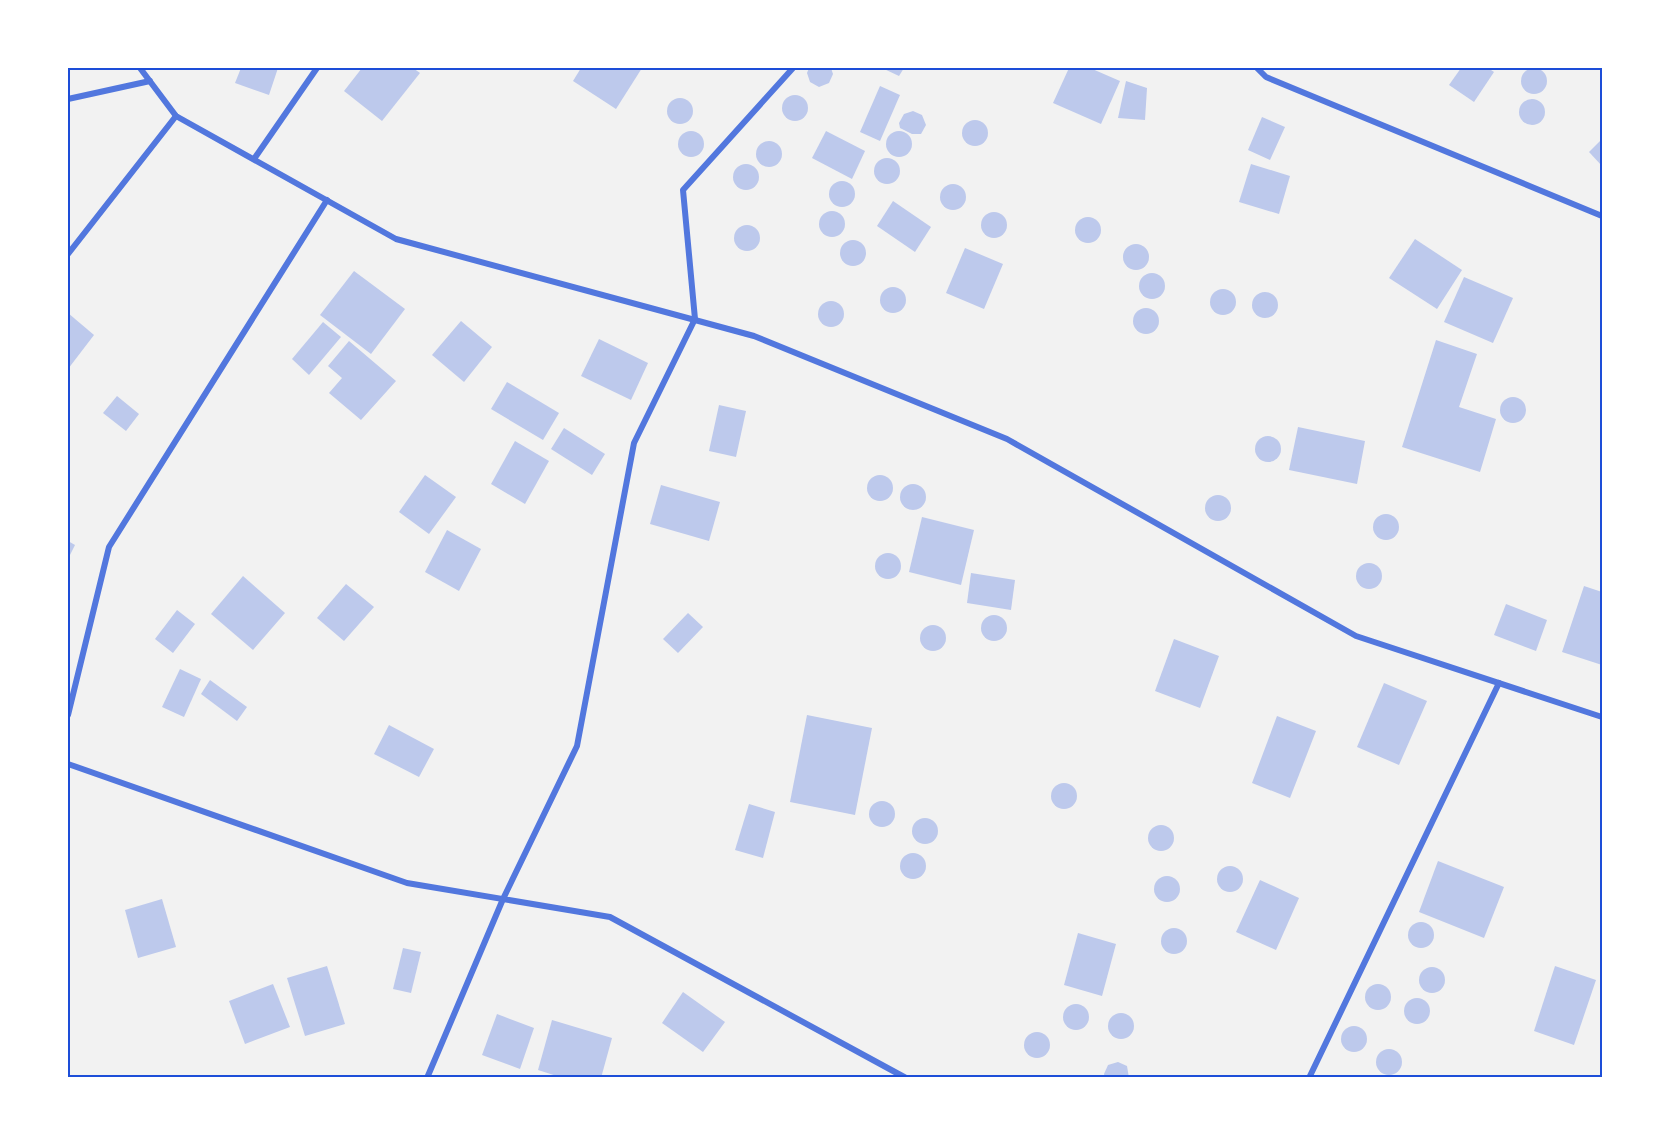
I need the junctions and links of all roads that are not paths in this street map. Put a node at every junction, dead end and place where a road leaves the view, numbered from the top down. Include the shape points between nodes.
1 (140, 68) edge
2 (317, 68) edge
3 (793, 68) edge
4 (1257, 68) edge
5 (1268, 68) edge
6 (1266, 77) junction
7 (150, 81) junction
8 (68, 99) edge
9 (177, 116) junction
10 (254, 159) junction
11 (327, 200) junction
12 (1602, 216) edge
13 (68, 254) edge
14 (695, 320) junction
15 (1499, 683) junction
16 (68, 715) edge
17 (1602, 717) edge
18 (68, 764) edge
19 (503, 899) junction
20 (427, 1077) edge
21 (906, 1077) edge
22 (1309, 1077) edge

1 - 7 street
2 - 10 street
3 - 14 street via 683,190
4 - 6 street
5 - 6 street
6 - 12 street
7 - 8 street
7 - 9 street
9 - 10 street
9 - 13 street
10 - 11 street
11 - 14 street via 396,238
11 - 16 street via 109,547
14 - 15 street via 754,336 1007,439 1356,636
14 - 19 street via 634,443 578,746
15 - 17 street
15 - 22 street
18 - 19 street via 407,883
19 - 20 street
19 - 21 street via 610,917

